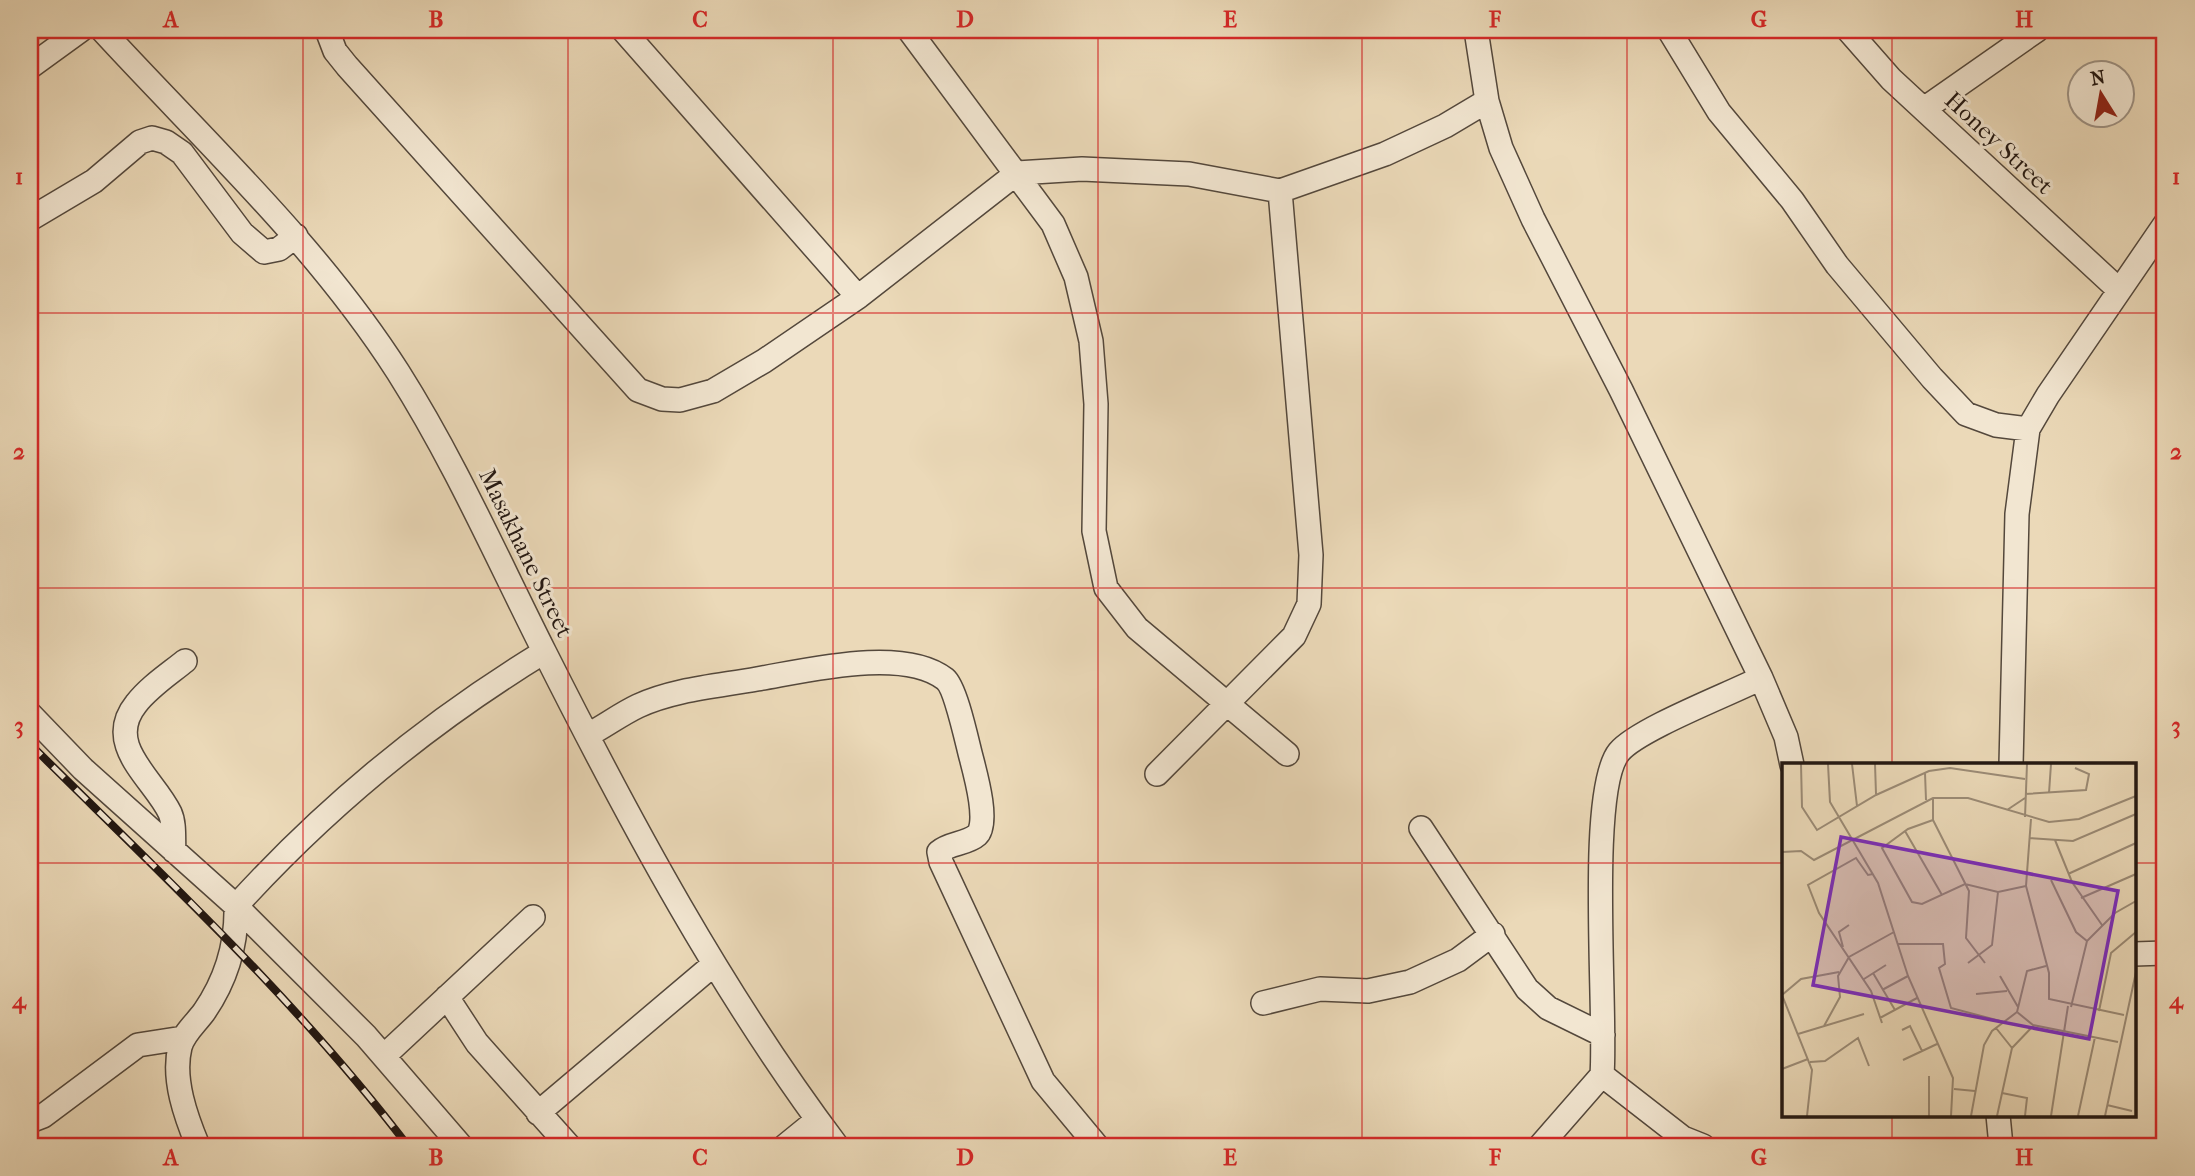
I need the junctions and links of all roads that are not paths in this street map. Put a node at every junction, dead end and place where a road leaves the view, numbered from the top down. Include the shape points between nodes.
1 (81, 30) edge
2 (103, 30) edge
3 (327, 30) edge
4 (622, 30) edge
5 (909, 30) edge
6 (1476, 30) edge
7 (1669, 30) edge
8 (1848, 30) edge
9 (2037, 30) edge
10 (30, 67) edge
11 (1487, 101) junction
12 (1924, 109) junction
13 (1017, 173) junction
14 (1280, 191) junction
15 (30, 219) edge
16 (2165, 224) edge
17 (296, 236) junction
18 (2119, 290) junction
19 (858, 297) junction
20 (2028, 429) junction
21 (544, 652) junction
22 (185, 661) dead end
23 (1761, 678) junction
24 (1229, 702) junction
25 (30, 713) edge
26 (588, 736) junction
27 (1287, 754) dead end
28 (1792, 763) edge
29 (2011, 763) edge
30 (1157, 774) dead end
31 (1421, 828) dead end
32 (174, 851) junction
33 (236, 906) junction
34 (533, 917) dead end
35 (1493, 934) junction
36 (2165, 953) edge
37 (2136, 954) edge
38 (713, 965) junction
39 (447, 997) junction
40 (1263, 1003) dead end
41 (1603, 1035) junction
42 (183, 1038) junction
43 (384, 1056) junction
44 (1602, 1076) junction
45 (538, 1113) junction
46 (1998, 1116) edge
47 (817, 1120) junction
48 (30, 1121) edge
49 (198, 1146) edge
50 (461, 1146) edge
51 (569, 1146) edge
52 (785, 1146) edge
53 (837, 1146) edge
54 (1097, 1146) edge
55 (1540, 1146) edge
56 (1703, 1146) edge
57 (2001, 1146) edge

1 - 10 street
2 - 17 street, Masakhane Street
3 - 19 street via 347,66 638,390 680,400 713,391
4 - 19 street
5 - 13 street
6 - 11 street
7 - 20 street via 1719,113 1932,378 1966,414 1996,425
8 - 12 street, Honey Street
9 - 12 street
11 - 14 street via 1385,154
11 - 23 street via 1501,148 1533,219
12 - 18 street, Honey Street
13 - 14 street via 1082,169 1189,174
13 - 19 street
13 - 24 street via 1053,224 1076,278 1091,341 1096,404 1094,531 1106,588 1137,628
14 - 24 street via 1311,555 1309,604 1294,636
15 - 17 street via 94,181 140,142 152,138 182,153 242,233 264,251 279,248
16 - 18 street
17 - 21 street, Masakhane Street via 349,300 438,438
18 - 20 street
20 - 29 street via 2017,514
21 - 26 street, Masakhane Street
21 - 33 street via 411,743 328,812
22 - 32 street via 136,703 124,732 136,767 172,816
23 - 28 street via 1786,737
23 - 41 street via 1655,727 1619,752 1606,788 1602,830
24 - 27 street
24 - 30 street
25 - 32 street via 83,769
26 - 38 street, Masakhane Street
26 - 54 street via 639,706 678,693 825,666 889,664 946,680 955,694 982,818 976,836 939,852 941,862 1042,1081
31 - 35 street
32 - 33 street
33 - 42 street via 234,945 224,975 215,996
33 - 43 street
34 - 39 street
35 - 40 street via 1458,960 1410,982 1368,991 1320,989
35 - 41 street via 1527,989 1548,1008
36 - 37 street
38 - 45 street
38 - 47 street, Masakhane Street
39 - 43 street
39 - 45 street via 477,1043
41 - 44 street
42 - 48 street via 138,1045
42 - 49 street via 180,1087
43 - 50 street
44 - 55 street
44 - 56 street via 1683,1138
45 - 51 street
46 - 57 street
47 - 52 street
47 - 53 street, Masakhane Street

